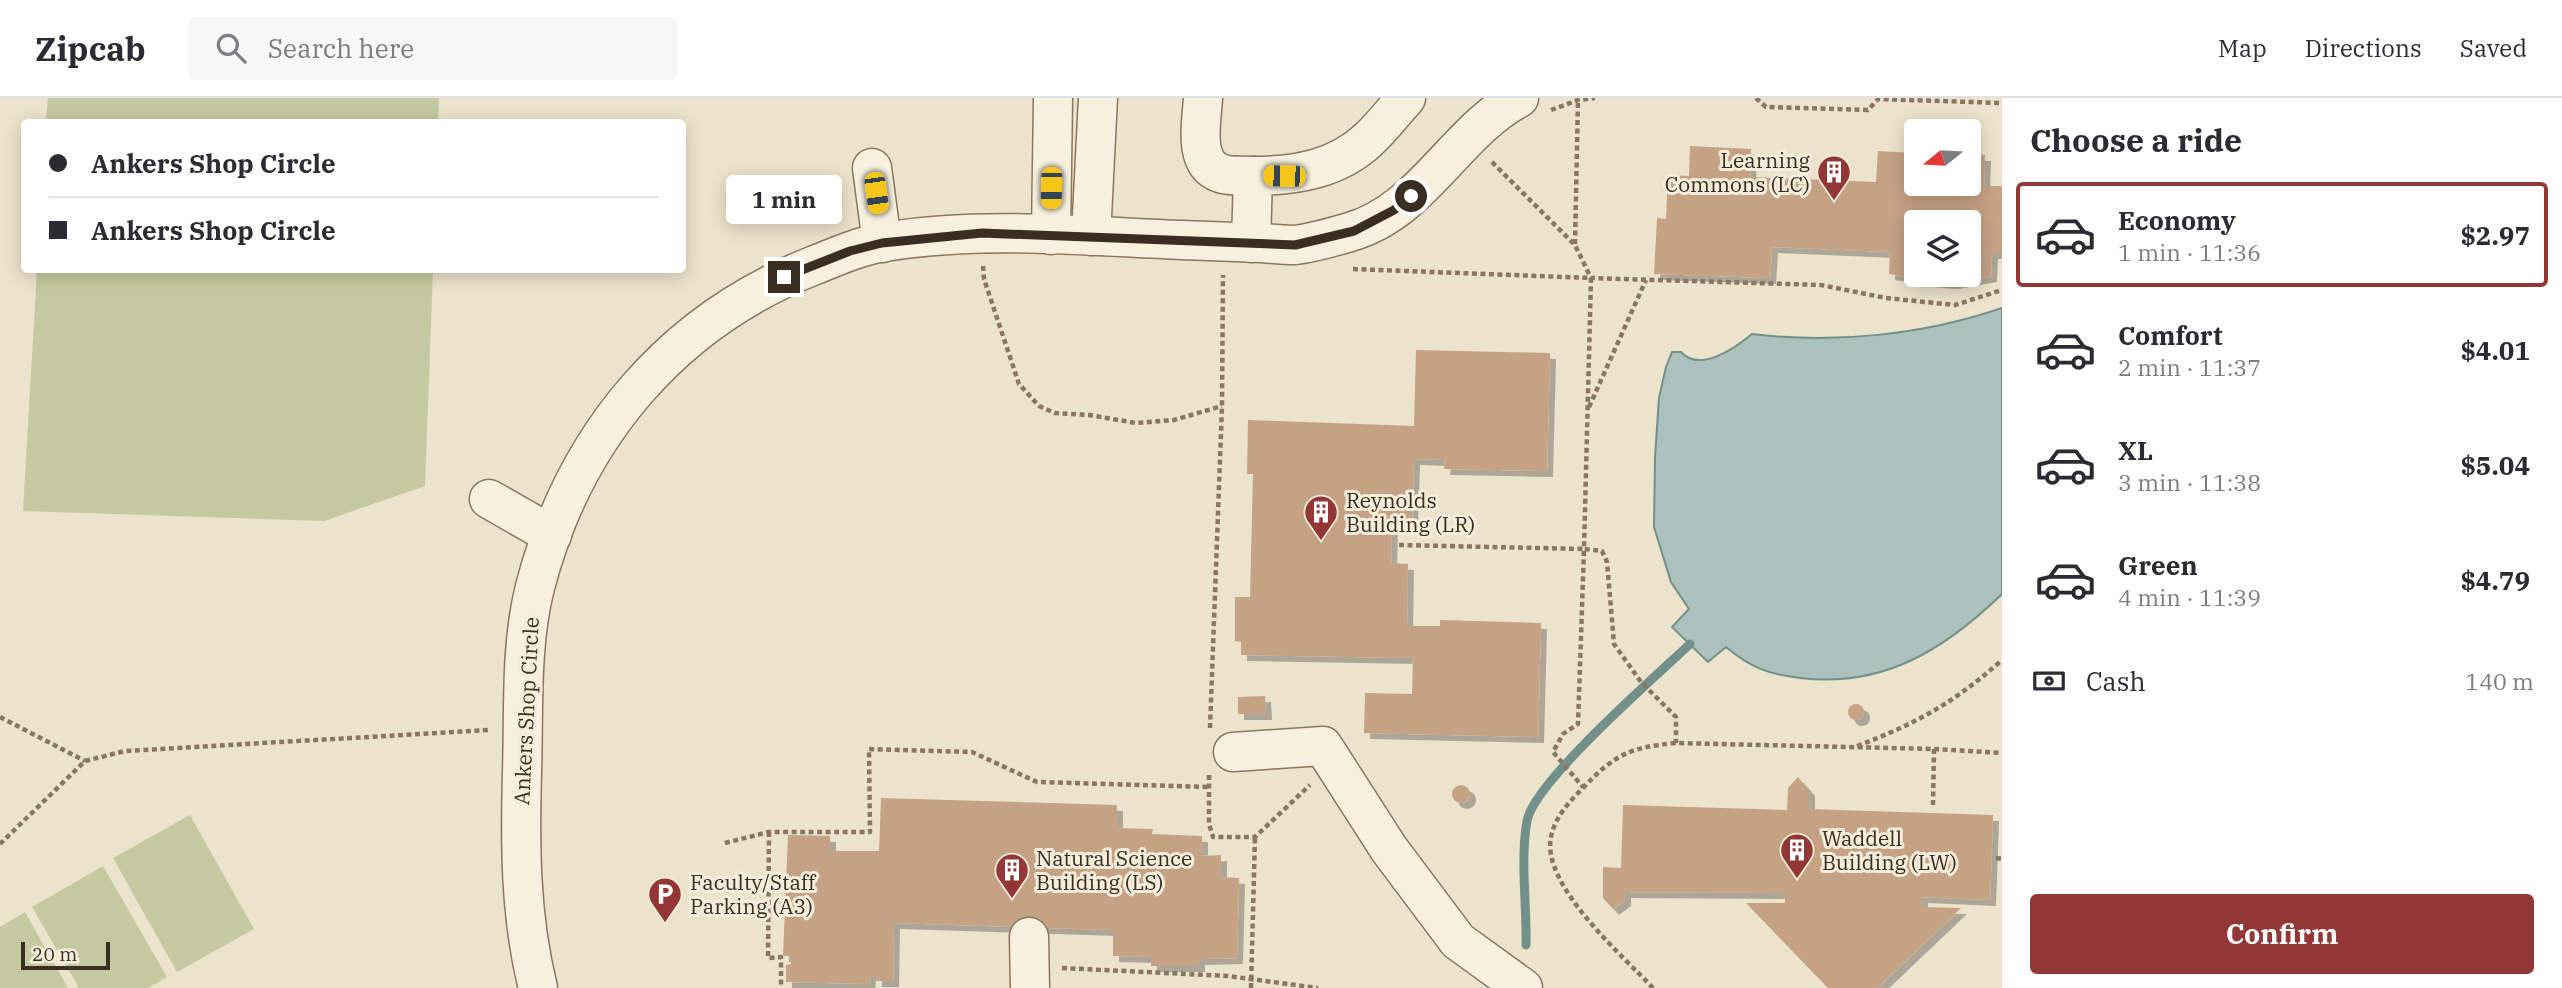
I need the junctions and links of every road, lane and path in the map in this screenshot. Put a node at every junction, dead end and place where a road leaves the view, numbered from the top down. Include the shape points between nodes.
1 (1053, 98) edge
2 (1098, 98) edge
3 (1203, 98) edge
4 (1406, 98) edge
5 (1519, 98) edge
6 (1578, 98) edge
7 (1756, 98) edge
8 (2002, 103) edge
9 (1483, 153) dead end
10 (872, 168) dead end
11 (1253, 176) junction
12 (1051, 235) junction
13 (1091, 236) junction
14 (882, 243) junction
15 (1575, 245) junction
16 (982, 254) dead end
17 (1237, 254) junction
18 (1340, 268) dead end
19 (1591, 278) junction
20 (1646, 280) junction
21 (2002, 290) edge
22 (1222, 406) junction
23 (1587, 411) junction
24 (489, 499) dead end
25 (552, 535) junction
26 (1399, 545) dead end
27 (1584, 549) junction
28 (2002, 660) edge
29 (0, 717) edge
30 (523, 730) junction
31 (1676, 743) junction
32 (1853, 747) junction
33 (1934, 749) junction
34 (1217, 753) junction
35 (2002, 753) edge
36 (85, 761) junction
37 (1333, 762) junction
38 (1208, 787) junction
39 (1583, 787) junction
40 (1934, 805) dead end
41 (769, 832) junction
42 (1255, 837) junction
43 (725, 843) dead end
44 (0, 844) edge
45 (1029, 964) edge
46 (1251, 980) junction
47 (538, 988) edge
48 (781, 988) edge
49 (1251, 988) edge
50 (1318, 988) edge
51 (1523, 988) edge
52 (1653, 988) edge

1 - 12 street
2 - 13 street
3 - 11 street via 1201,151 1208,164 1219,173
4 - 11 street via 1347,157 1284,176
5 - 17 street, Ankers Shop Circle via 1492,116 1394,210 1354,231
6 - 15 path
7 - 8 path via 1766,107 1868,110 1878,99
9 - 15 path
10 - 14 street
11 - 17 street
12 - 13 street, Ankers Shop Circle
12 - 14 street, Ankers Shop Circle via 982,233
13 - 17 street, Ankers Shop Circle
14 - 25 street, Ankers Shop Circle via 784,277 736,304 678,346 618,411 584,461
15 - 19 path
16 - 22 path via 984,279 1019,384 1040,406 1055,413 1136,424 1174,420
17 - 22 path
18 - 19 path
19 - 20 path
19 - 23 path
20 - 21 path via 1821,285 1955,305
20 - 23 path
22 - 34 path
23 - 27 path
24 - 25 street
25 - 30 street, Ankers Shop Circle via 534,591 525,652
26 - 27 path
27 - 31 path via 1602,551 1607,562 1614,644 1641,682 1676,717
27 - 39 path via 1578,724 1563,734 1553,752
28 - 32 path via 1957,698 1925,717
29 - 36 path
30 - 36 path via 125,751
30 - 47 street, Ankers Shop Circle via 522,892 527,946
31 - 32 path
31 - 39 path via 1648,745 1619,755
32 - 33 path
33 - 35 path
33 - 40 path
34 - 37 street via 1322,746
34 - 38 path
36 - 44 path
37 - 42 path
37 - 51 street via 1389,849 1458,941
38 - 41 path via 1037,782 972,752 869,750 870,832
38 - 42 path via 1213,836
39 - 52 path via 1556,821 1550,839 1552,861 1570,900
41 - 43 path
41 - 48 path via 768,958 781,957
42 - 46 path
45 - 46 path
46 - 49 path
46 - 50 path

